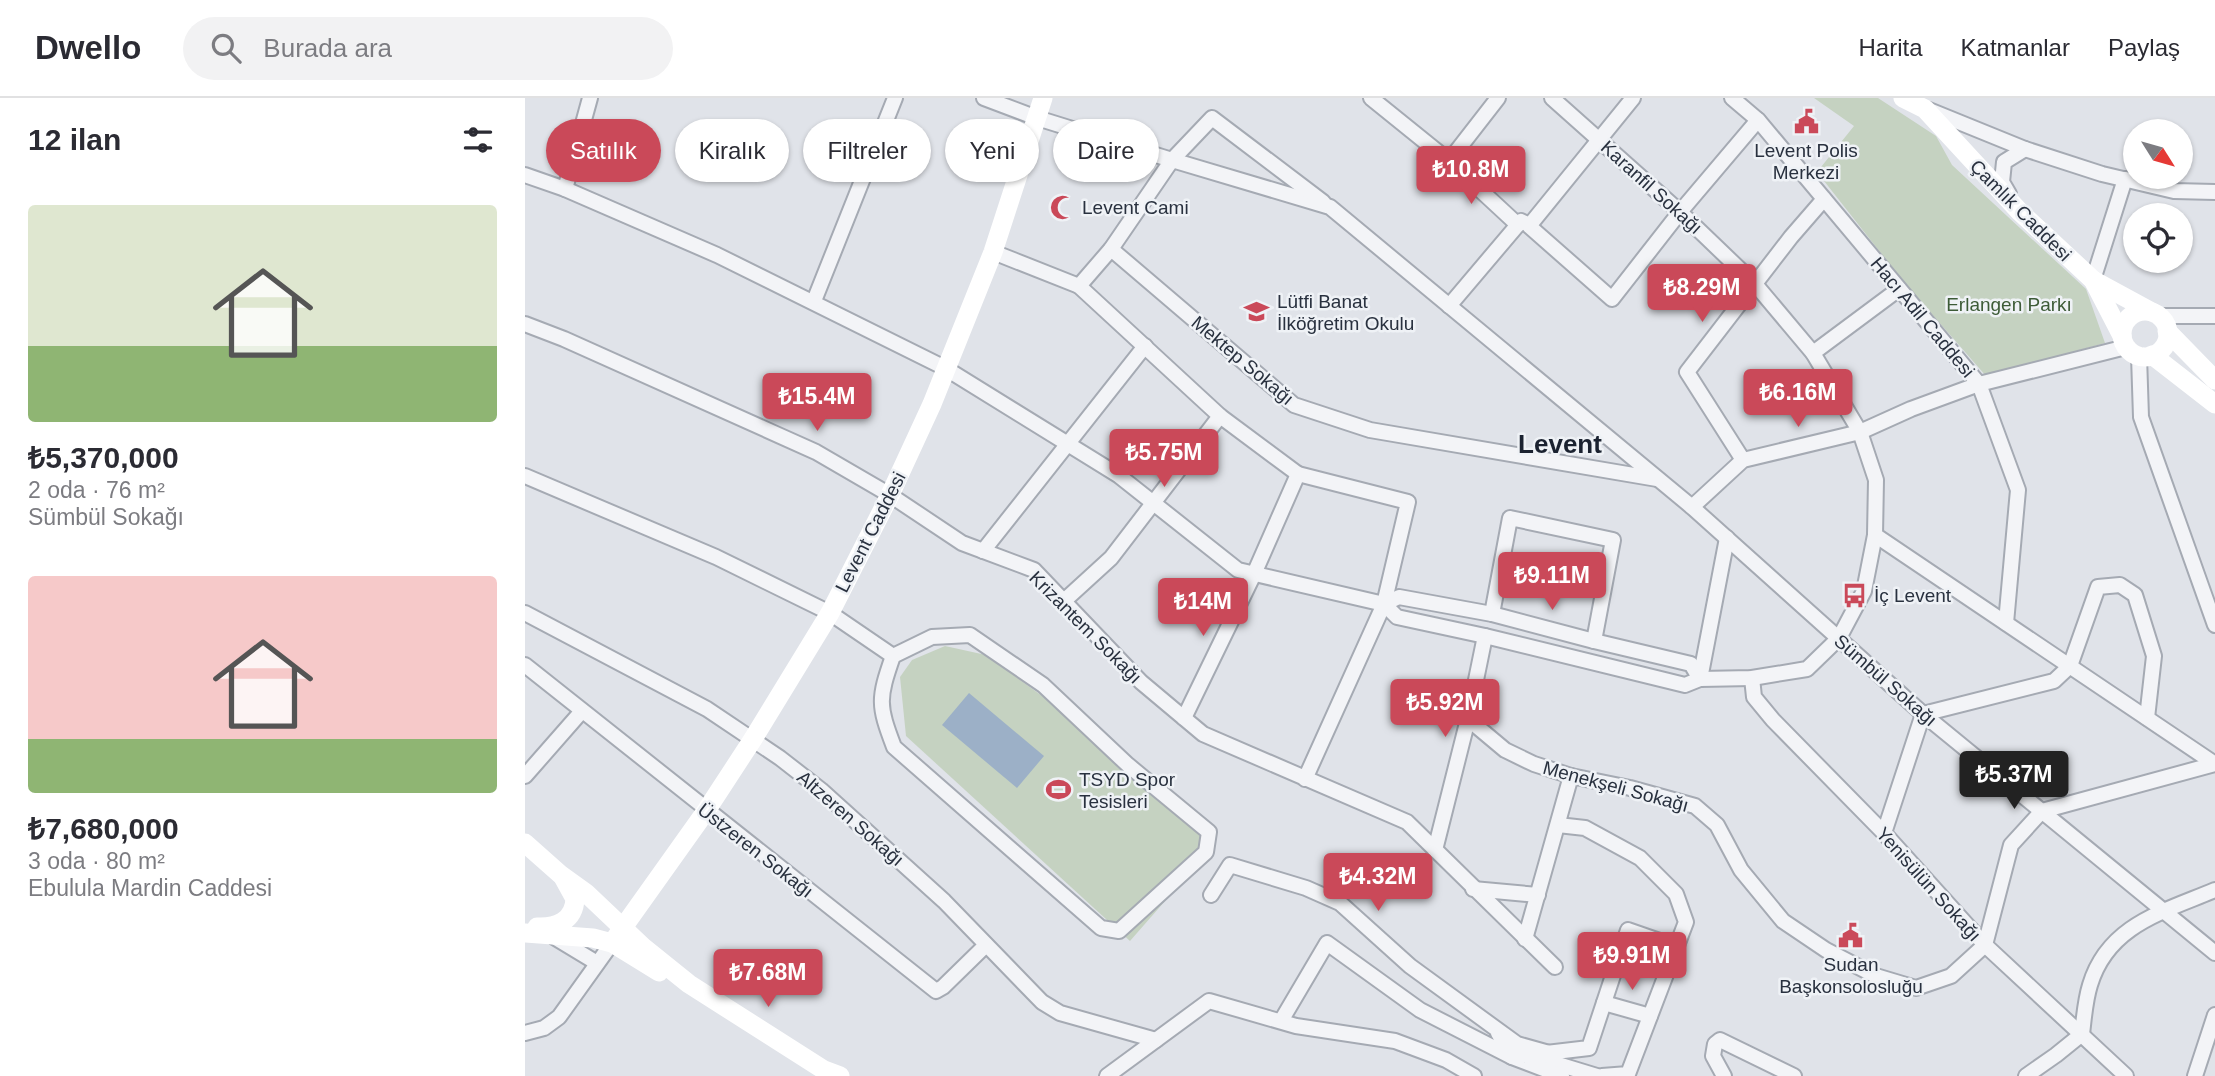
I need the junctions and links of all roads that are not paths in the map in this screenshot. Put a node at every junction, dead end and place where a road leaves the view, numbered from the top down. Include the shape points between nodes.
1 (590, 98) edge
2 (895, 98) edge
3 (984, 98) edge
4 (1043, 98) edge
5 (1371, 98) edge
6 (1498, 98) edge
7 (1552, 98) edge
8 (1633, 98) edge
9 (1731, 98) edge
10 (1903, 98) edge
11 (1925, 108) junction
12 (1037, 118) junction
13 (1758, 120) junction
14 (1599, 139) junction
15 (2025, 149) junction
16 (1172, 160) junction
17 (1449, 161) junction
18 (525, 175) edge
19 (2123, 178) edge
20 (2123, 185) edge
21 (565, 189) junction
22 (2166, 189) edge
23 (2215, 192) edge
24 (1824, 199) junction
25 (1330, 207) junction
26 (2019, 211) junction
27 (1681, 212) junction
28 (1523, 226) junction
29 (1111, 249) junction
30 (993, 252) junction
31 (2093, 280) junction
32 (1755, 284) junction
33 (1079, 286) junction
34 (1899, 289) junction
35 (814, 301) junction
36 (1449, 306) junction
37 (2215, 316) edge
38 (2159, 319) junction
39 (525, 324) edge
40 (1145, 346) junction
41 (2135, 348) junction
42 (1813, 354) junction
43 (946, 368) junction
44 (2215, 380) edge
45 (1979, 384) junction
46 (2215, 404) edge
47 (1220, 416) junction
48 (1860, 432) junction
49 (1068, 443) junction
50 (1743, 460) junction
51 (1299, 474) junction
52 (525, 476) edge
53 (1659, 479) junction
54 (890, 495) junction
55 (1153, 503) junction
56 (1692, 507) junction
57 (1875, 535) junction
58 (1727, 538) junction
59 (983, 551) junction
60 (1254, 574) junction
61 (1065, 600) junction
62 (1384, 604) junction
63 (525, 613) edge
64 (829, 613) junction
65 (1492, 614) junction
66 (2006, 622) junction
67 (2215, 625) edge
68 (1485, 636) junction
69 (1839, 638) junction
70 (1594, 641) junction
71 (893, 656) junction
72 (525, 665) edge
73 (2070, 666) junction
74 (1752, 678) junction
75 (1700, 679) junction
76 (582, 711) junction
77 (1923, 714) junction
78 (1184, 718) junction
79 (2147, 718) junction
80 (1468, 719) junction
81 (753, 738) junction
82 (2215, 764) edge
83 (525, 776) edge
84 (1571, 776) junction
85 (1305, 779) junction
86 (706, 811) junction
87 (2042, 811) junction
88 (1558, 825) junction
89 (1884, 833) junction
90 (525, 843) edge
91 (1435, 850) junction
92 (561, 875) junction
93 (1473, 888) junction
94 (2215, 890) edge
95 (1211, 895) dead end
96 (1538, 895) junction
97 (2164, 911) junction
98 (525, 927) edge
99 (525, 933) edge
100 (617, 935) junction
101 (554, 937) junction
102 (1525, 939) junction
103 (986, 945) junction
104 (1985, 945) junction
105 (1677, 947) junction
106 (2215, 953) edge
107 (597, 963) junction
108 (1555, 967) dead end
109 (1604, 1003) junction
110 (2215, 1014) edge
111 (1650, 1016) junction
112 (1281, 1021) junction
113 (1493, 1026) junction
114 (525, 1033) edge
115 (2081, 1034) junction
116 (1156, 1040) junction
117 (1549, 1053) junction
118 (1530, 1055) junction
119 (1512, 1057) junction
120 (832, 1074) edge
121 (1107, 1076) edge
122 (1474, 1076) edge
123 (1562, 1076) edge
124 (1600, 1076) edge
125 (1724, 1076) edge
126 (1794, 1076) edge
127 (2026, 1076) edge
128 (2126, 1076) edge
129 (2195, 1076) edge

1 - 21 street
2 - 35 street
3 - 12 street, Sümbül Sokağı
4 - 12 street, Levent Caddesi
5 - 17 street
6 - 17 street
7 - 14 street, Karanfil Sokağı
8 - 14 street
9 - 13 street, Hacı Adil Caddesi
10 - 11 street, Çamlık Caddesi
11 - 15 street
11 - 26 street, Çamlık Caddesi
12 - 16 street, Sümbül Sokağı
12 - 30 street, Levent Caddesi
13 - 24 street, Hacı Adil Caddesi
13 - 27 street
14 - 27 street, Karanfil Sokağı
14 - 28 street
15 - 19 street
15 - 26 street via 2004,162 2002,182
16 - 25 street, Sümbül Sokağı
16 - 25 street, Sümbül Sokağı via 1212,118
16 - 29 street
17 - 28 street
18 - 21 street
20 - 31 street
21 - 35 street
22 - 23 street
24 - 32 street
24 - 34 street, Hacı Adil Caddesi
25 - 36 street, Sümbül Sokağı
26 - 31 street, Çamlık Caddesi
27 - 28 street via 1612,299
27 - 32 street, Karanfil Sokağı
28 - 36 street
29 - 33 street
29 - 53 street, Mektep Sokağı via 1294,405 1370,430
30 - 33 street
30 - 43 street, Levent Caddesi
31 - 38 street
31 - 41 street, Çamlık Caddesi
32 - 42 street, Karanfil Sokağı
32 - 50 street via 1687,372
33 - 40 street
34 - 42 street
34 - 45 street, Hacı Adil Caddesi
35 - 43 street
36 - 53 street, Sümbül Sokağı
37 - 38 street
38 - 41 street via 2163,348
38 - 41 street via 2137,312 2125,321
38 - 44 street
39 - 54 street, Krizantem Sokağı via 816,452
40 - 47 street
40 - 49 street
41 - 45 street
41 - 46 street, Çamlık Caddesi
41 - 67 street via 2141,417
42 - 48 street, Karanfil Sokağı
43 - 49 street
43 - 54 street, Levent Caddesi
45 - 48 street
45 - 66 street, Hacı Adil Caddesi via 2018,490
47 - 51 street
47 - 55 street
48 - 50 street
48 - 57 street, Karanfil Sokağı via 1876,480
49 - 55 street
49 - 59 street
50 - 56 street
51 - 60 street
51 - 62 street via 1408,502
52 - 64 street via 716,557
53 - 56 street, Sümbül Sokağı
54 - 59 street, Krizantem Sokağı via 962,543
54 - 64 street, Levent Caddesi
55 - 60 street via 1238,570
55 - 61 street via 1111,558
56 - 58 street, Sümbül Sokağı
57 - 66 street
57 - 69 street, Karanfil Sokağı via 1864,591
58 - 69 street, Sümbül Sokağı
58 - 75 street
59 - 61 street, Krizantem Sokağı via 1034,570
60 - 62 street
60 - 78 street
61 - 78 street, Krizantem Sokağı via 1140,682
62 - 65 street via 1399,597
62 - 68 street, Karanfil Sokağı via 1397,617
62 - 85 street
63 - 81 street, Altzeren Sokağı
64 - 71 street
64 - 81 street, Levent Caddesi
65 - 70 street
65 - 70 street via 1510,518 1613,540
66 - 73 street
68 - 75 street, Karanfil Sokağı via 1685,685
68 - 80 street
69 - 74 street, Karanfil Sokağı via 1807,669
69 - 77 street, Sümbül Sokağı
70 - 75 street via 1691,664
71 - 71 street via 932,638 970,635 1043,685 1128,765 1209,832 1206,852 1119,931 1101,929 894,747 882,715 882,688
72 - 76 street, Üstzeren Sokağı
73 - 77 street via 2054,681
73 - 79 street
73 - 79 street via 2098,587 2120,585 2135,596 2154,656
74 - 75 street, Karanfil Sokağı
74 - 89 street, Yenisülün Sokağı via 1754,697 1773,720
76 - 83 street
76 - 86 street, Üstzeren Sokağı
77 - 87 street, Sümbül Sokağı
77 - 89 street
78 - 85 street, Krizantem Sokağı via 1203,734
79 - 82 street
80 - 84 street, Menekşeli Sokağı via 1505,750
80 - 91 street
81 - 86 street, Levent Caddesi
81 - 103 street, Altzeren Sokağı via 821,790
82 - 87 street
84 - 88 street
84 - 104 street, Menekşeli Sokağı via 1695,806 1717,825 1741,870 1783,921 1877,976 1916,988 1951,976
85 - 91 street, Krizantem Sokağı via 1407,822
86 - 100 street, Levent Caddesi
86 - 103 street, Üstzeren Sokağı via 936,991
87 - 97 street, Sümbül Sokağı
87 - 104 street via 2011,845
88 - 96 street
88 - 105 street via 1585,828 1640,858 1676,894 1686,922
89 - 104 street, Yenisülün Sokağı
90 - 92 street
91 - 93 street, Krizantem Sokağı
92 - 98 street via 575,899 571,915 557,926
92 - 100 street via 586,893
93 - 96 street
93 - 102 street, Krizantem Sokağı
94 - 97 street
95 - 113 street via 1230,865 1340,903 1410,966
96 - 102 street
97 - 106 street, Sümbül Sokağı
97 - 115 street via 2111,943 2090,984
99 - 101 street
100 - 101 street
100 - 107 street
100 - 120 street via 661,974 689,984
101 - 107 street
102 - 108 street, Krizantem Sokağı
103 - 116 street, Altzeren Sokağı via 1042,1002 1059,1013
104 - 115 street, Yenisülün Sokağı
105 - 109 street via 1629,930
105 - 111 street
107 - 114 street via 559,1017 544,1028
109 - 111 street
109 - 117 street via 1589,1048
110 - 129 street
111 - 124 street via 1628,1074
112 - 116 street via 1209,1001
112 - 119 street via 1327,943 1420,1010
112 - 122 street via 1395,1041
113 - 117 street via 1517,1044
113 - 119 street
115 - 127 street
115 - 128 street, Yenisülün Sokağı
116 - 121 street
117 - 118 street
118 - 119 street
118 - 124 street
119 - 123 street
125 - 126 street via 1713,1056 1720,1040

